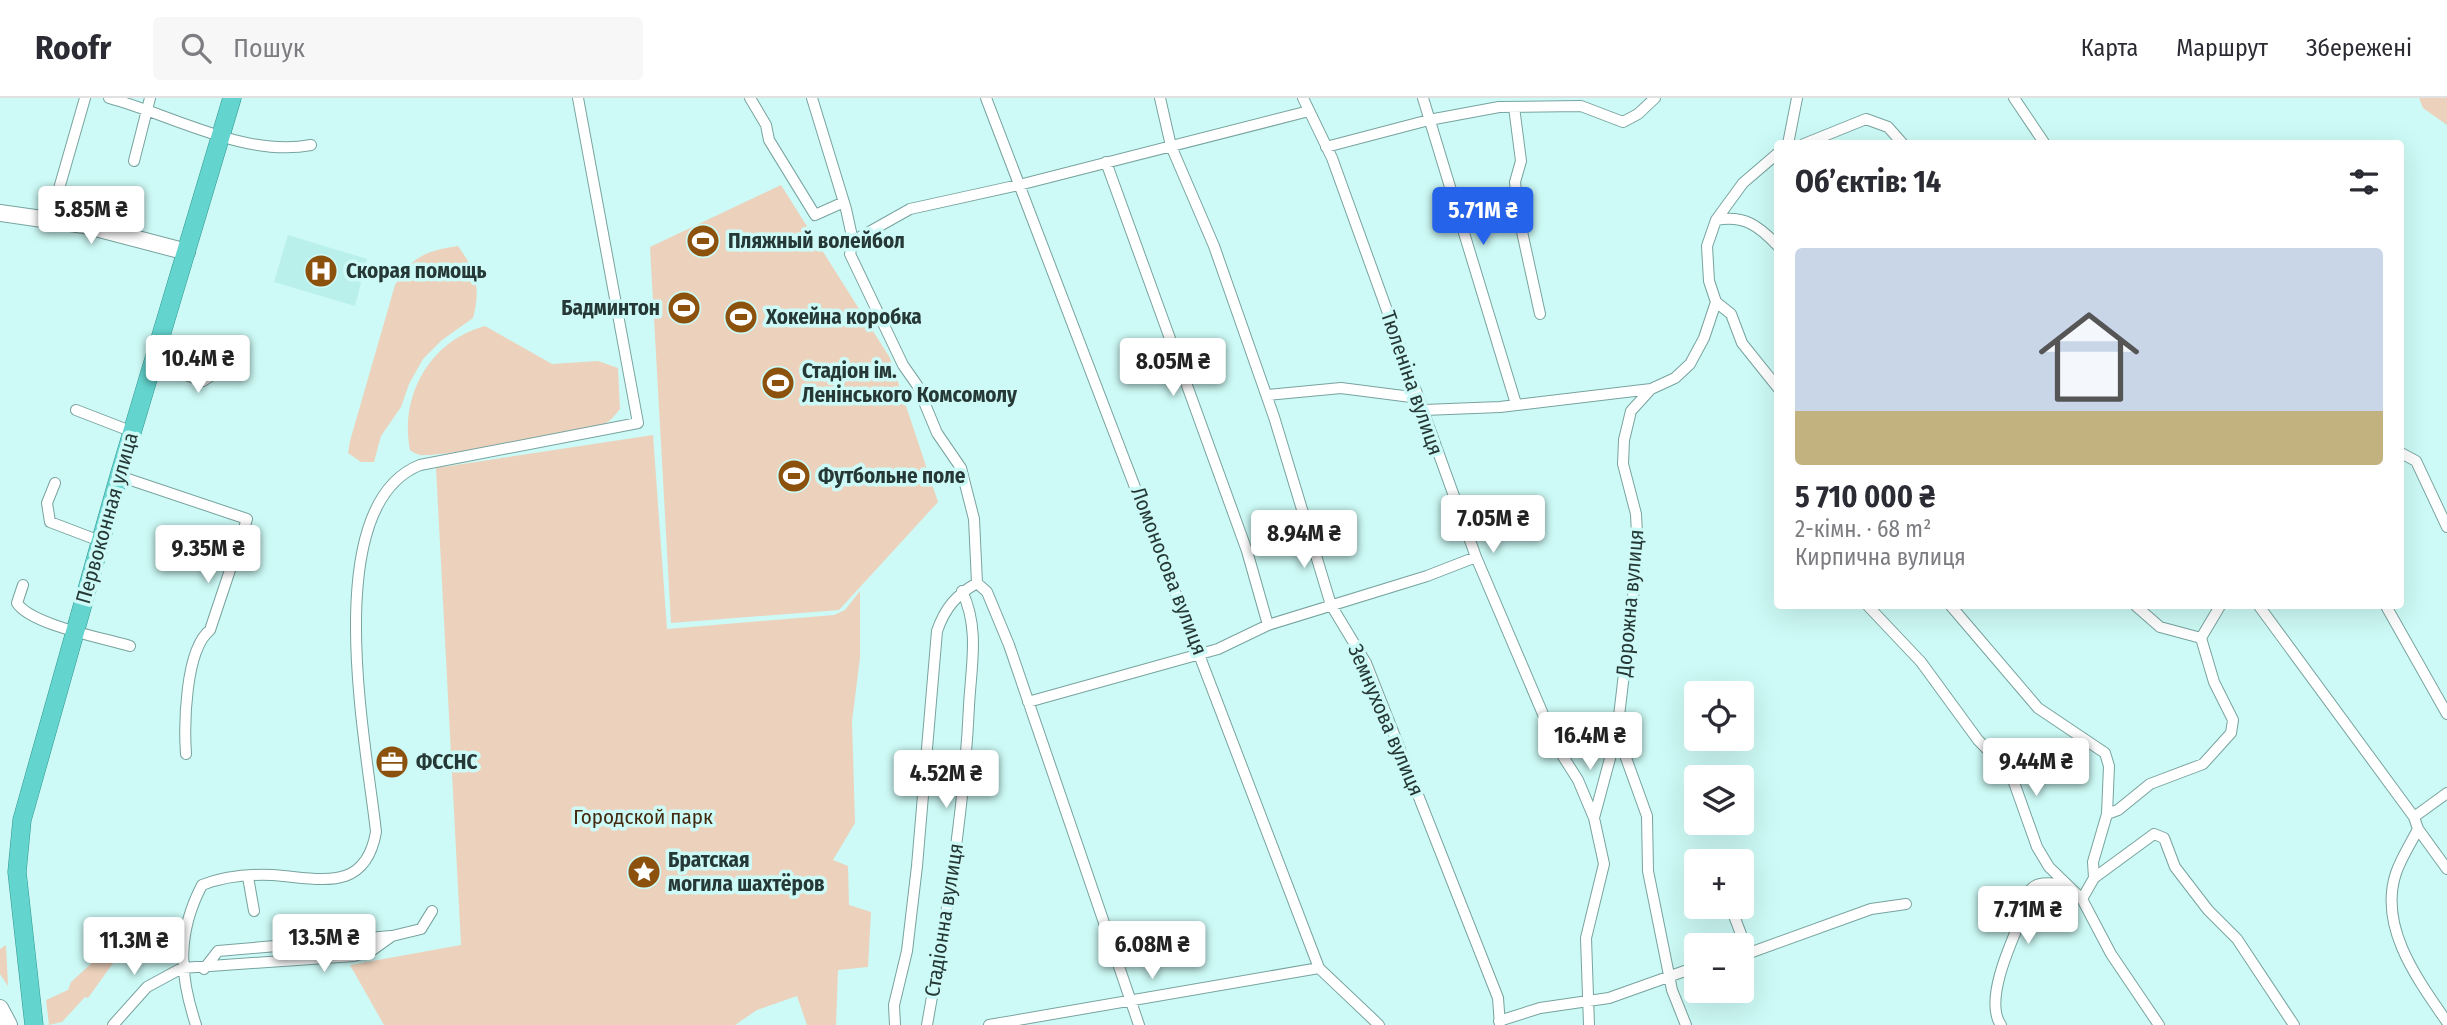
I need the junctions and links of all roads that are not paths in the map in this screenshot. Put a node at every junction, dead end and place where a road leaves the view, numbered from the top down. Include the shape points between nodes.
1 (86, 98) edge
2 (109, 98) edge
3 (232, 98) edge
4 (578, 98) edge
5 (750, 98) edge
6 (812, 98) edge
7 (986, 98) edge
8 (1160, 98) edge
9 (1303, 98) edge
10 (1423, 98) edge
11 (1479, 98) edge
12 (1655, 98) edge
13 (1797, 98) edge
14 (2014, 98) edge
15 (149, 103) edge
16 (1514, 107) junction
17 (1309, 111) junction
18 (1481, 111) junction
19 (1429, 120) junction
20 (221, 135) junction
21 (1789, 140) edge
22 (1814, 140) edge
23 (1899, 140) edge
24 (2042, 140) edge
25 (311, 145) dead end
26 (1171, 146) junction
27 (1326, 147) junction
28 (1774, 156) edge
29 (134, 160) dead end
30 (1106, 162) junction
31 (1019, 185) junction
32 (844, 202) junction
33 (0, 213) edge
34 (50, 220) junction
35 (1716, 220) junction
36 (853, 241) junction
37 (1774, 242) edge
38 (187, 251) junction
39 (1716, 302) junction
40 (1540, 314) dead end
41 (226, 355) dead end
42 (153, 363) junction
43 (1774, 383) edge
44 (1651, 389) junction
45 (1267, 395) junction
46 (1419, 398) junction
47 (1516, 404) junction
48 (76, 410) dead end
49 (1424, 410) junction
50 (133, 432) junction
51 (2404, 455) edge
52 (119, 476) junction
53 (55, 483) dead end
54 (2447, 527) edge
55 (100, 541) junction
56 (1476, 557) junction
57 (977, 583) junction
58 (23, 584) dead end
59 (962, 591) junction
60 (1331, 605) junction
61 (1871, 609) edge
62 (1954, 609) edge
63 (2139, 609) edge
64 (2218, 609) edge
65 (2261, 609) edge
66 (2388, 609) edge
67 (1268, 625) junction
68 (74, 631) junction
69 (2201, 638) junction
70 (130, 646) dead end
71 (1201, 652) junction
72 (1028, 702) junction
73 (2447, 714) edge
74 (1617, 733) junction
75 (186, 754) dead end
76 (2447, 793) edge
77 (2107, 814) junction
78 (2414, 817) junction
79 (1594, 818) junction
80 (2418, 829) junction
81 (2447, 869) edge
82 (248, 877) junction
83 (2094, 878) junction
84 (2069, 885) junction
85 (2082, 899) junction
86 (1906, 904) dead end
87 (254, 911) dead end
88 (432, 911) dead end
89 (392, 936) junction
90 (1754, 952) edge
91 (182, 968) junction
92 (204, 968) junction
93 (1319, 968) junction
94 (1684, 971) edge
95 (1670, 976) junction
96 (1130, 1001) junction
97 (1586, 1001) junction
98 (0, 1008) edge
99 (2447, 1022) edge
100 (1499, 1023) edge
101 (9, 1025) edge
102 (34, 1025) edge
103 (113, 1025) edge
104 (197, 1025) edge
105 (895, 1025) edge
106 (927, 1025) edge
107 (989, 1025) edge
108 (1139, 1025) edge
109 (1379, 1025) edge
110 (1589, 1025) edge
111 (1686, 1025) edge
112 (2001, 1025) edge
113 (2159, 1025) edge
114 (2294, 1025) edge

1 - 34 street
2 - 15 street
3 - 20 highway, Первоконная улица
4 - 82 street via 638,423 420,465 390,483 361,559 354,614 376,832 372,853 364,865 339,878
5 - 32 street via 769,140 815,215
6 - 32 street
7 - 31 street, Ломоносова вулиця
8 - 26 street, Земнухова вулиця
9 - 17 street, Тюленіна вулиця
10 - 19 street
11 - 18 street
12 - 16 street via 1623,122 1581,106
13 - 21 street
14 - 24 street
15 - 20 street
15 - 29 street
16 - 18 street
16 - 40 street via 1521,161 1515,182 1519,218
17 - 26 street
17 - 27 street, Тюленіна вулиця
18 - 19 street
19 - 27 street
19 - 47 street
20 - 25 street via 274,148
20 - 38 highway, Первоконная улица
22 - 23 street via 1866,119 1888,127
26 - 30 street
26 - 45 street, Земнухова вулиця via 1214,246
27 - 46 street, Тюленіна вулиця
28 - 35 street via 1742,183
30 - 31 street
30 - 67 street via 1247,551
31 - 36 street via 910,209
31 - 71 street, Ломоносова вулиця
32 - 36 street
33 - 34 main road
34 - 38 main road
35 - 37 street via 1737,216 1753,223
35 - 39 street via 1707,246 1709,281
36 - 57 street via 850,254 891,341 917,385 937,433 961,468 974,519
38 - 42 highway, Первоконная улица
39 - 43 street via 1731,314 1742,343
39 - 44 street via 1690,364 1675,378
41 - 42 street via 203,380
42 - 50 highway, Первоконная улица
44 - 47 street
44 - 74 street, Дорожна вулиця via 1631,411 1624,440 1623,464 1636,513 1638,555
45 - 46 street via 1341,388
45 - 60 street, Земнухова вулиця
46 - 49 street, Тюленіна вулиця
47 - 49 street
48 - 50 street
49 - 56 street, Тюленіна вулиця
50 - 52 highway, Первоконная улица
51 - 54 street via 2416,461
52 - 55 highway, Первоконная улица
52 - 75 street via 247,519 188,682
53 - 55 street via 47,503 50,522
55 - 68 highway, Первоконная улица
56 - 60 street
56 - 79 street, Тюленіна вулиця via 1556,747 1578,780
57 - 59 street
57 - 72 street via 987,592
58 - 68 street via 18,603 21,610
59 - 105 street, Стадіонна вулиця via 943,613 937,631 917,866 907,951 894,1005
59 - 106 street, Стадіонна вулиця via 972,619 975,657 967,777
60 - 67 street
60 - 100 street, Земнухова вулиця via 1366,663 1497,998
61 - 84 street via 1921,662 1978,740 2011,774 2037,847 2049,867
62 - 77 street via 2038,708 2105,753 2109,766
63 - 69 street via 2160,627
64 - 69 street
65 - 78 street
66 - 73 street
67 - 71 street via 1218,649
68 - 70 street
68 - 102 highway, Первоконная улица via 26,806 17,860
69 - 77 street via 2214,682 2233,720 2231,733 2203,764 2150,784
71 - 72 street
71 - 93 street, Ломоносова вулиця
72 - 96 street
74 - 79 street
74 - 95 street, Дорожна вулиця via 1647,816 1648,871
76 - 78 street
77 - 83 street via 2093,862
78 - 80 street
79 - 97 street, Тюленіна вулиця via 1604,864 1586,938
80 - 81 street
80 - 99 street via 2396,872 2390,897 2393,921 2417,977
82 - 87 street
82 - 91 street via 202,884 188,912
83 - 85 street
83 - 114 street via 2154,834 2164,838 2175,867 2207,910 2237,939
84 - 85 street
84 - 112 street via 2038,884 2026,896 2000,975 1995,1003
85 - 113 street via 2111,954
86 - 90 street via 1871,909
88 - 89 street via 421,929
89 - 92 street via 354,956
89 - 92 street via 218,951
91 - 92 street
91 - 103 street via 147,987
91 - 104 street
93 - 96 street
93 - 109 street, Ломоносова вулиця
94 - 95 street
95 - 97 street via 1609,998
95 - 111 street, Дорожна вулиця
96 - 107 street
96 - 108 street
97 - 100 street via 1540,1008
97 - 110 street, Тюленіна вулиця
98 - 101 main road

